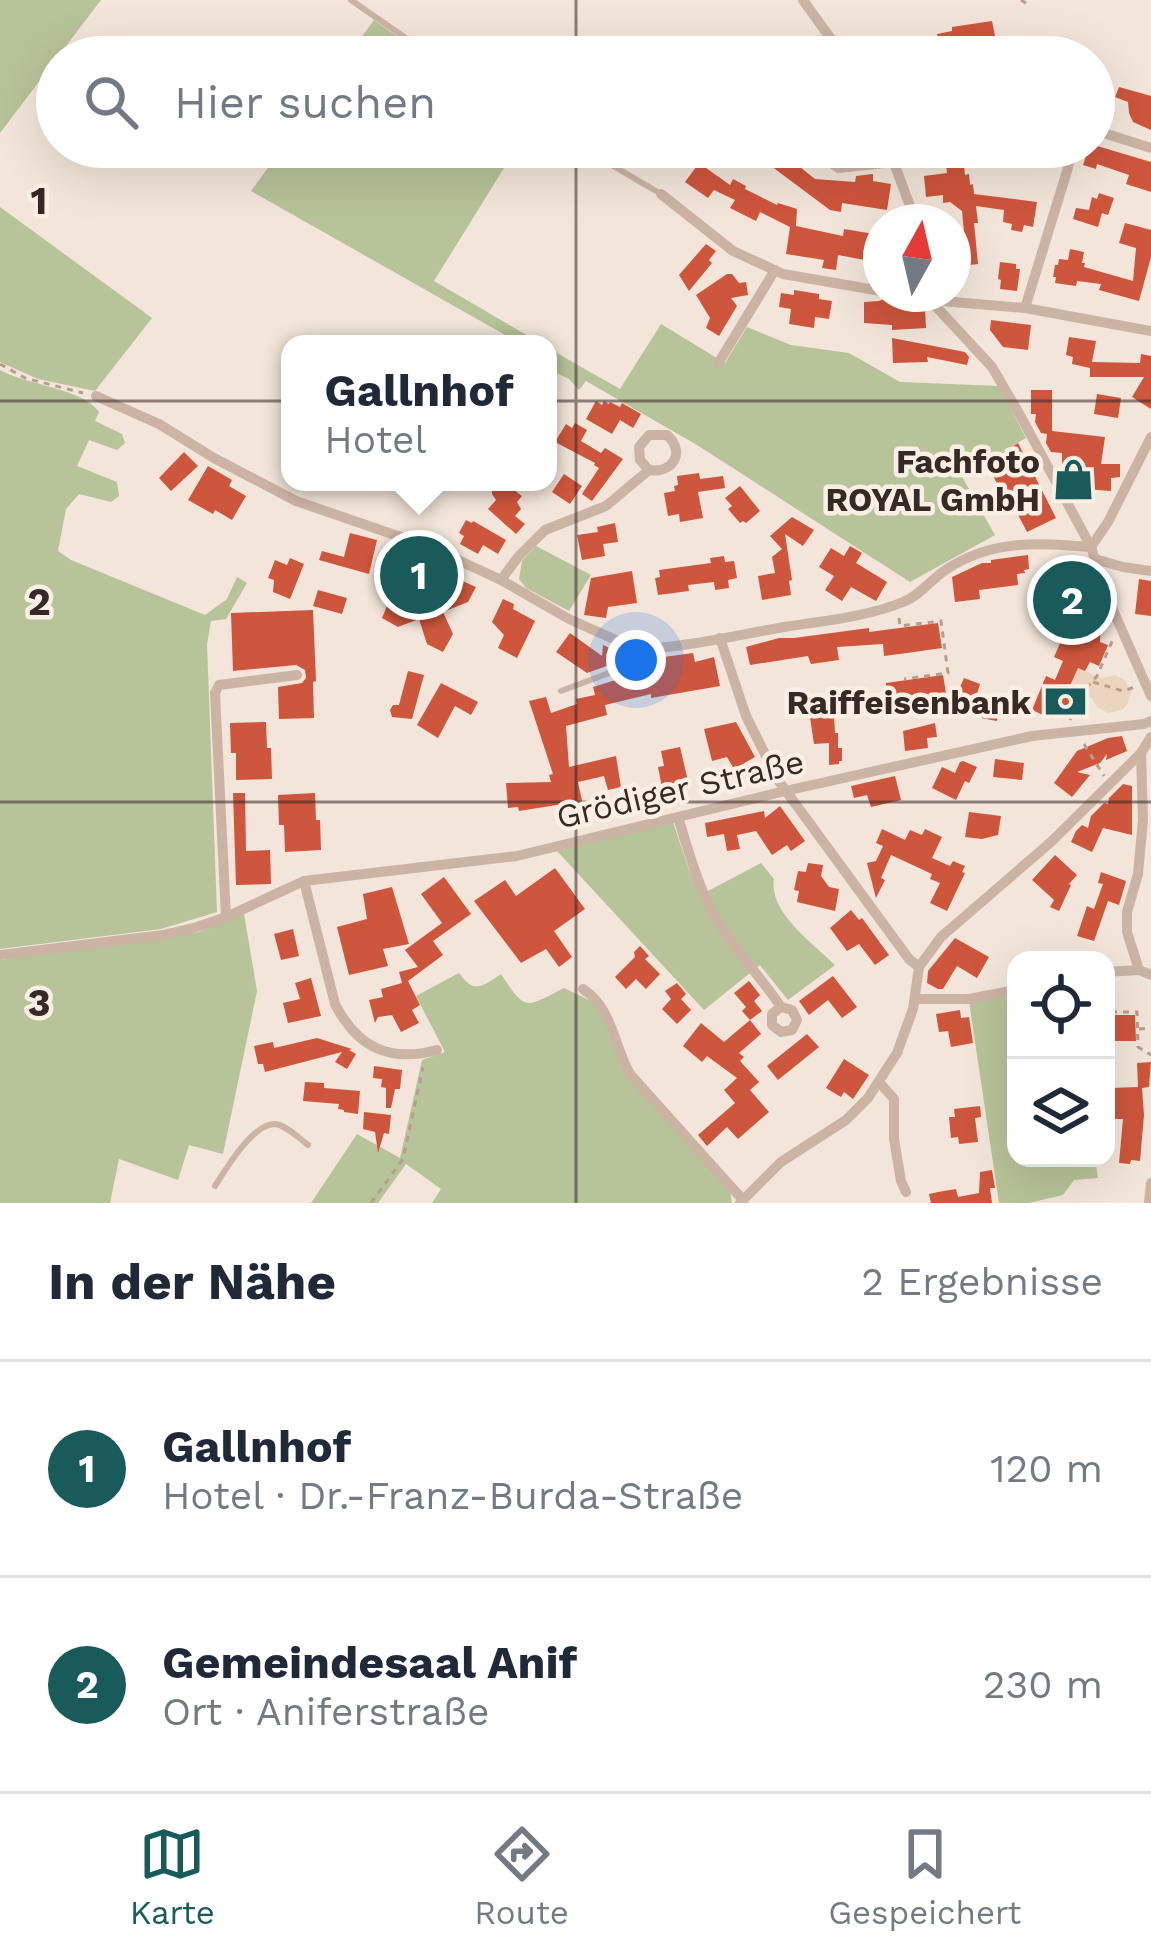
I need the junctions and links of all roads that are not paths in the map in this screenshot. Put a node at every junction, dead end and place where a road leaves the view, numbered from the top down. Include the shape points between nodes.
1 (350, 0) edge
2 (803, 0) edge
3 (402, 36) edge
4 (829, 36) edge
5 (1115, 137) edge
6 (1151, 148) edge
7 (617, 168) edge
8 (896, 168) edge
9 (1068, 168) edge
10 (661, 194) joint
11 (909, 204) edge
12 (776, 270) junction
13 (863, 288) edge
14 (971, 302) edge
15 (1024, 308) junction
16 (944, 312) edge
17 (1150, 329) edge
18 (719, 362) dead end
19 (96, 396) road end
20 (1151, 436) edge
21 (649, 470) dead end
22 (1093, 553) junction
23 (1151, 572) edge
24 (501, 580) junction
25 (719, 638) junction
26 (657, 648) junction
27 (297, 675) dead end
28 (1148, 690) edge
29 (561, 691) dead end
30 (1151, 721) edge
31 (1151, 737) edge
32 (1141, 753) junction
33 (785, 791) junction
34 (677, 817) junction
35 (304, 881) junction
36 (226, 916) junction
37 (0, 955) edge
38 (919, 968) junction
39 (1115, 972) edge
40 (1145, 973) edge
41 (583, 988) dead end
42 (1007, 992) edge
43 (914, 999) junction
44 (781, 1007) dead end
45 (431, 1051) road end
46 (879, 1082) junction
47 (308, 1145) dead end
48 (1151, 1183) edge
49 (215, 1186) dead end
50 (906, 1192) dead end
51 (742, 1202) edge
52 (1149, 1203) edge

1 - 3 lane
2 - 4 street
5 - 6 street
7 - 10 lane
8 - 11 street
9 - 15 street
10 - 12 street via 733,251
12 - 13 street
12 - 18 street
14 - 15 street
15 - 17 street
16 - 22 street via 992,367
19 - 24 street via 296,501
20 - 22 street
21 - 24 street via 615,501 545,530
22 - 23 street
22 - 25 street via 1056,544 994,546 897,604
22 - 28 street
24 - 26 street via 618,641
25 - 26 street
25 - 33 street via 746,716
26 - 29 lane
27 - 36 street via 215,693
30 - 33 street, Grödiger Straße via 1027,737
31 - 32 street
32 - 38 street via 941,937
32 - 40 street via 1143,820 1127,932
33 - 34 street, Grödiger Straße
33 - 38 street
34 - 35 street, Grödiger Straße via 517,856
34 - 44 street via 705,899
35 - 36 street, Grödiger Straße
35 - 45 street via 345,1022 387,1053
36 - 37 street, Grödiger Straße via 163,935
38 - 43 street
39 - 40 street
41 - 51 street via 606,1012 630,1074
42 - 43 street
43 - 46 street
46 - 50 street via 896,1107
46 - 51 street via 846,1120 781,1162
47 - 49 lane via 268,1126 244,1144
48 - 52 street

